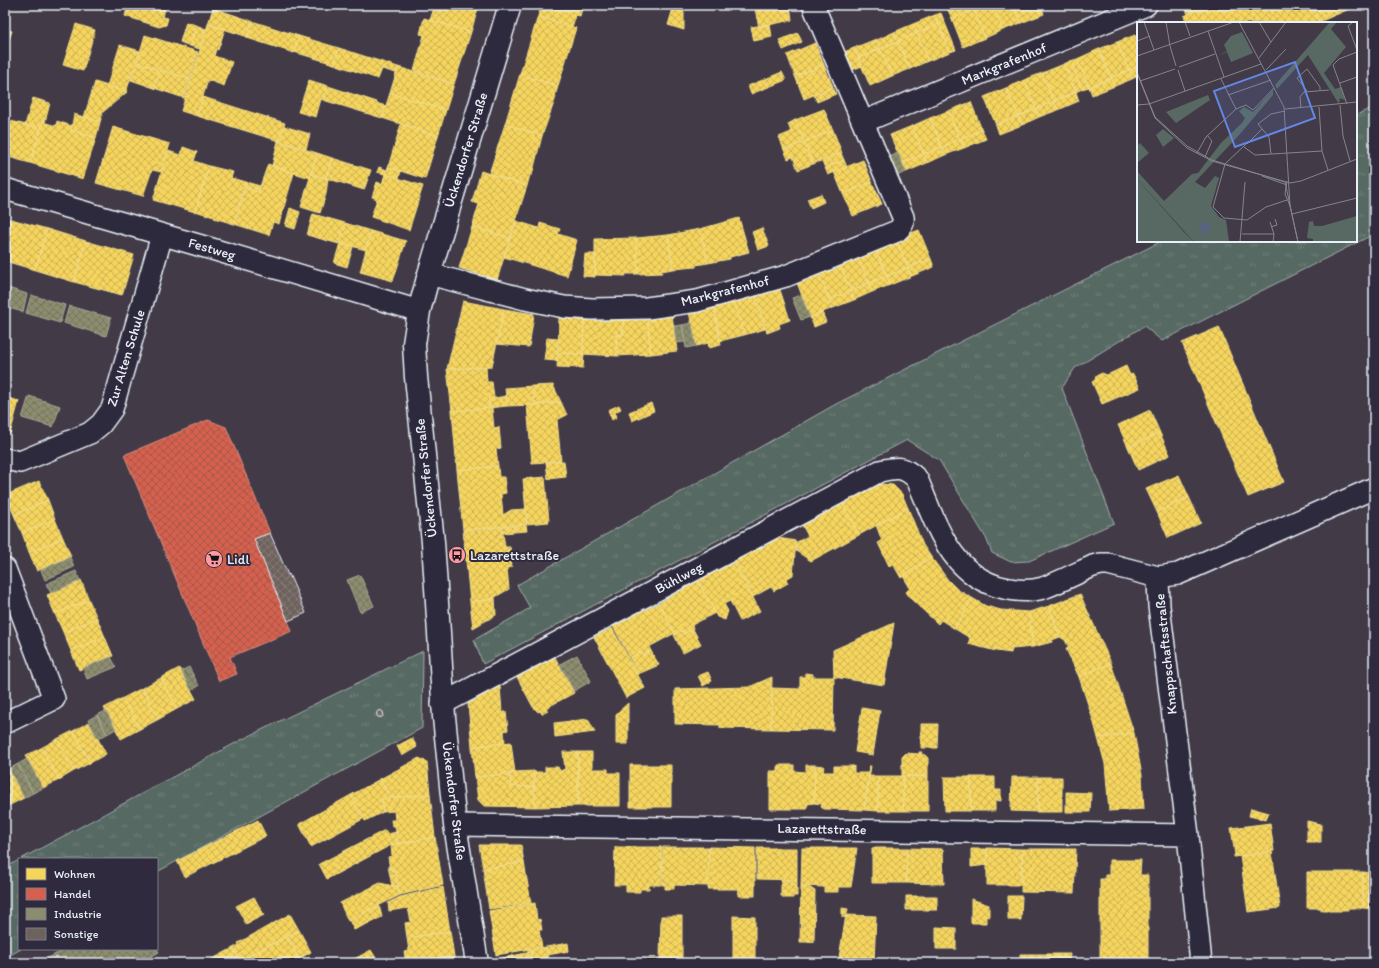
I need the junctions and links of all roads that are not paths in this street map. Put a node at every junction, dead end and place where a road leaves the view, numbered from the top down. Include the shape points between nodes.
1 (510, 5) edge
2 (813, 5) edge
3 (1146, 5) edge
4 (863, 122) junction
5 (5, 189) edge
6 (162, 235) junction
7 (429, 274) junction
8 (419, 311) junction
9 (5, 459) edge
10 (1374, 488) edge
11 (5, 569) edge
12 (1158, 577) junction
13 (442, 704) junction
14 (5, 723) edge
15 (455, 825) junction
16 (1188, 835) junction
17 (477, 963) edge
18 (1201, 963) edge

1 - 7 main road, Ückendorfer Straße
2 - 4 street, Markgrafenhof
3 - 4 street, Markgrafenhof
4 - 7 street, Markgrafenhof via 904,222 897,231 795,273 696,301 647,308 606,309 564,307
5 - 6 street, Festweg
6 - 8 street, Festweg
6 - 9 street, Zur Alten Schule via 112,409 101,424 90,433 20,462
7 - 8 main road, Ückendorfer Straße
8 - 13 main road, Ückendorfer Straße via 414,344 433,542
10 - 12 street, Knappschaftsstraße via 1178,574
11 - 14 street via 54,699
12 - 13 street, Bühlweg via 1101,564 1043,588 1018,591 985,583 965,568 946,544 917,478 902,468 892,468 880,471
12 - 16 street, Knappschaftsstraße via 1162,635
13 - 15 main road, Ückendorfer Straße
15 - 16 street, Lazarettstraße
15 - 17 main road, Ückendorfer Straße
16 - 18 street, Knappschaftsstraße

